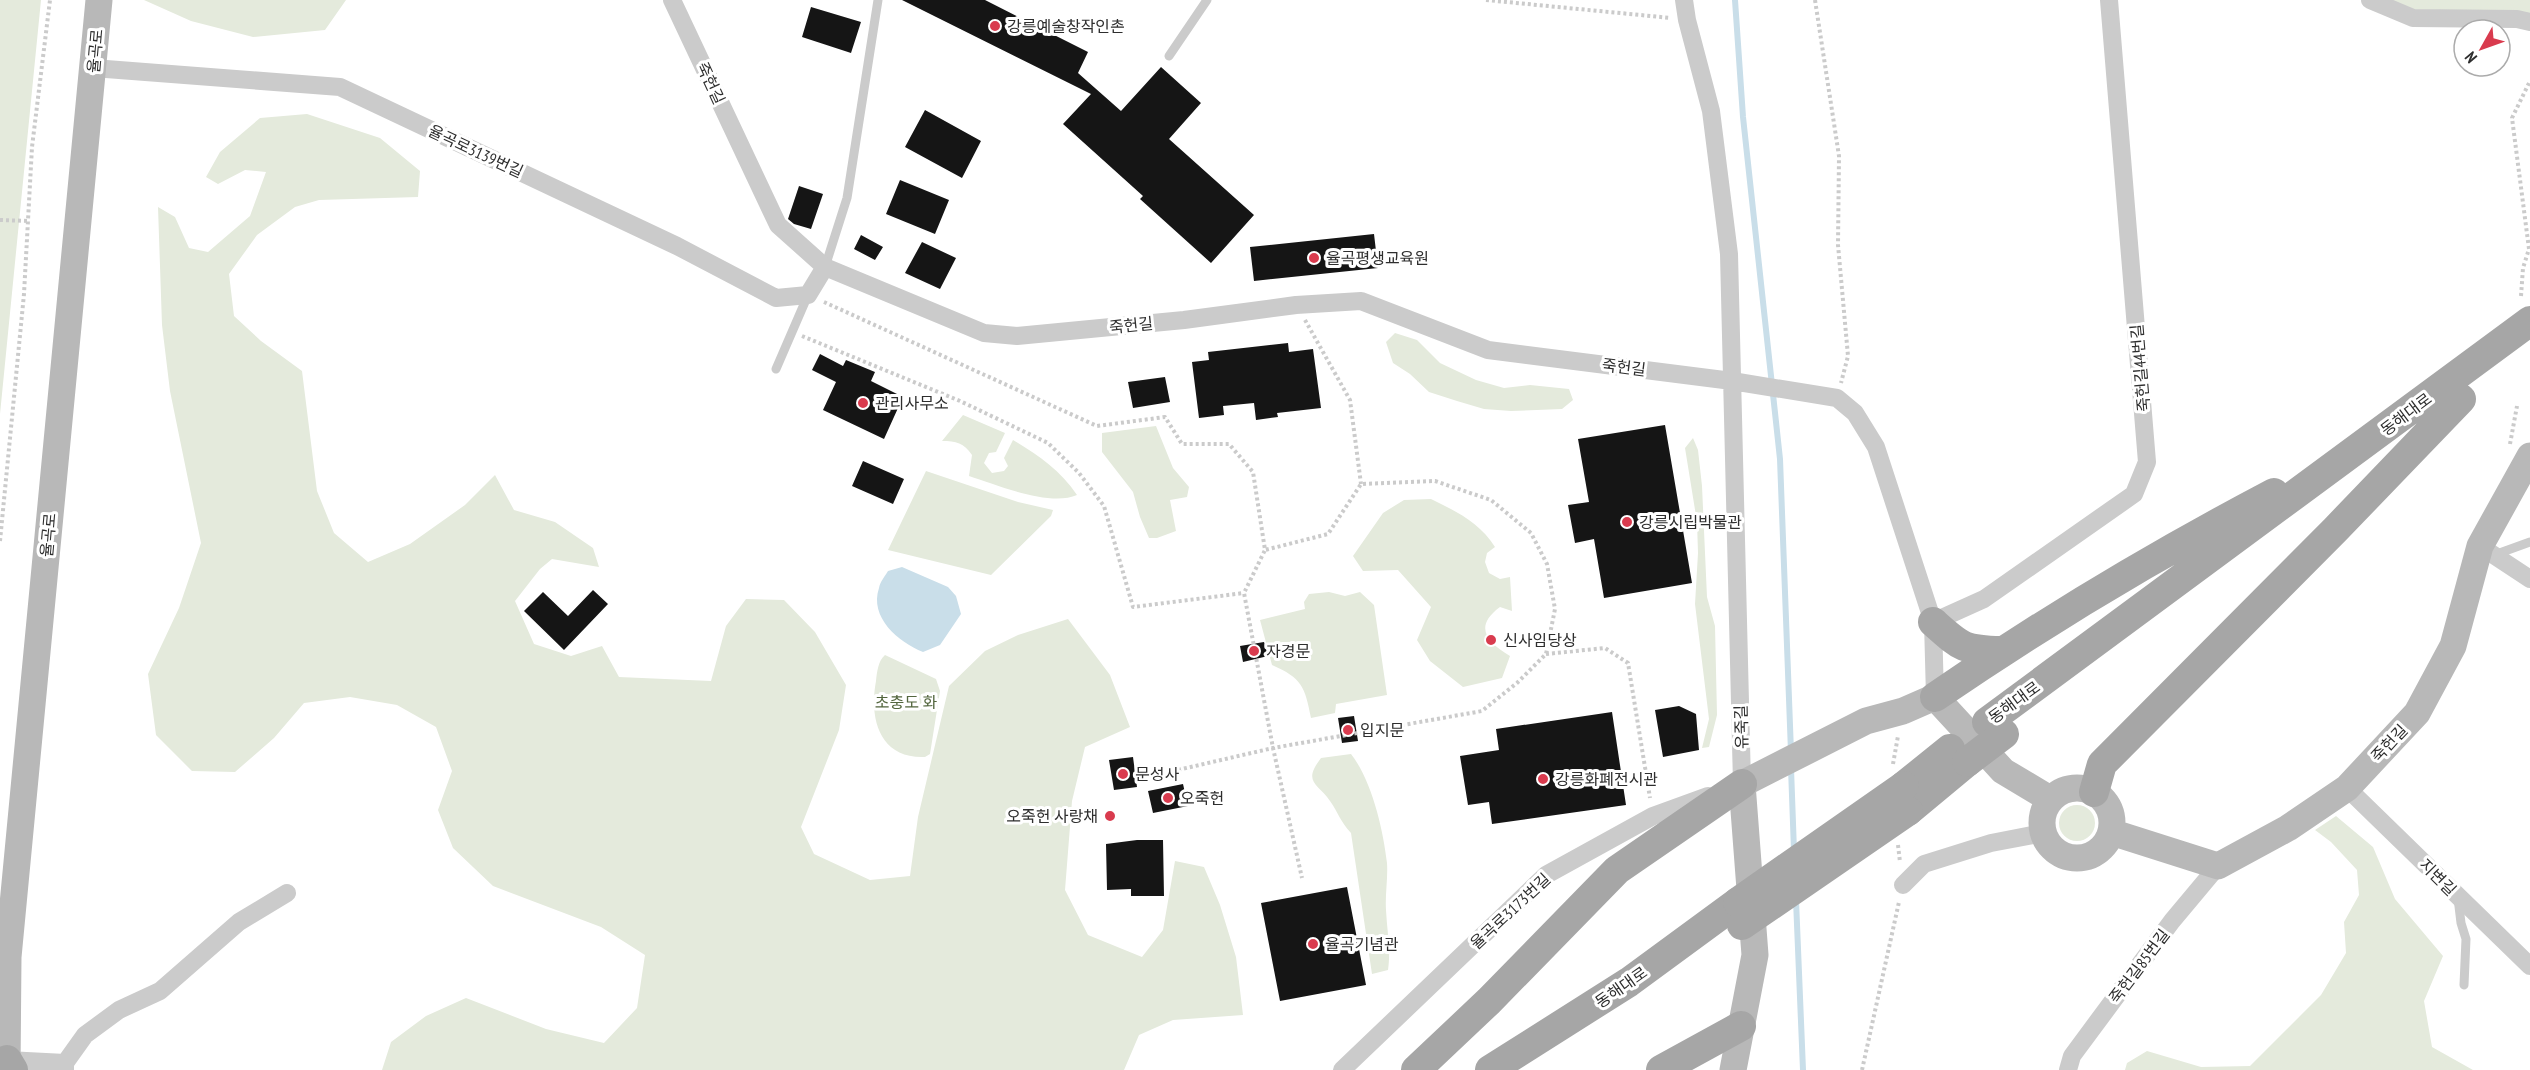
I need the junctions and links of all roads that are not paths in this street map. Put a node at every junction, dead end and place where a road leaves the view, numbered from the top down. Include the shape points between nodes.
1 (99, 0) edge
2 (672, 0) edge
3 (878, 0) edge
4 (1207, 0) edge
5 (1684, 0) edge
6 (2109, 0) edge
7 (2370, 0) edge
8 (2530, 22) edge
9 (1169, 56) dead end
10 (93, 68) junction
11 (825, 267) junction
12 (808, 295) junction
13 (2525, 309) edge
14 (2530, 345) edge
15 (776, 369) dead end
16 (1741, 383) junction
17 (2461, 399) junction
18 (2369, 442) junction
19 (2530, 456) edge
20 (2530, 542) edge
21 (2487, 551) junction
22 (2530, 579) edge
23 (1933, 622) junction
24 (2001, 651) junction
25 (1935, 697) junction
26 (1996, 728) junction
27 (1742, 784) junction
28 (2347, 788) junction
29 (2094, 792) junction
30 (2050, 800) junction
31 (2111, 832) junction
32 (2043, 833) junction
33 (2218, 866) junction
34 (1903, 885) dead end
35 (287, 893) dead end
36 (2458, 898) junction
37 (1740, 914) junction
38 (4, 961) edge
39 (2530, 966) edge
40 (2464, 985) dead end
41 (1741, 1026) junction
42 (7, 1065) edge
43 (65, 1066) edge
44 (1342, 1070) edge
45 (1416, 1070) edge
46 (1490, 1070) edge
47 (1528, 1070) edge
48 (1661, 1070) edge
49 (1733, 1070) edge
50 (2068, 1070) edge

1 - 10 street, 율곡로
2 - 11 street, 죽헌길 via 778,225
3 - 11 lane via 847,198
4 - 9 lane
5 - 16 street, 유죽길 via 1711,111
6 - 23 street, 죽헌길44번길 via 2147,462 2134,494 1984,599
7 - 8 street via 2412,18
10 - 12 street, 율곡로3139번길 via 340,87 677,246 776,298
10 - 38 street, 율곡로
11 - 12 street
11 - 16 street, 죽헌길 via 984,333 1017,336 1361,301 1488,350
12 - 15 lane
13 - 18 main road, 동해대로
14 - 17 main road, 동해대로
16 - 23 street, 죽헌길 via 1837,398 1855,413 1876,447
16 - 27 street, 유죽길
17 - 26 main road, 동해대로
17 - 29 main road via 2102,764
18 - 24 main road via 2204,530
18 - 26 main road, 동해대로
19 - 21 street, 죽헌길
20 - 21 lane
21 - 22 street
21 - 28 street, 죽헌길 via 2453,646 2417,713
23 - 24 main road via 1954,642 1972,650
23 - 25 street
24 - 25 main road
25 - 27 street via 1866,721
25 - 30 street via 2003,771
26 - 37 main road, 동해대로, bridge via 1906,798
27 - 41 street, 유죽길 via 1755,955
27 - 44 street, 율곡로3173번길 via 1653,816 1546,875
27 - 45 main road via 1617,870 1490,1001
28 - 33 street, 죽헌길 via 2288,828
28 - 36 street, 지변길
29 - 30 street via 2071,788
29 - 31 street via 2110,810
30 - 32 street via 2044,810
31 - 32 street via 2099,851 2078,858 2056,852
31 - 33 street
32 - 34 street via 1991,843 1924,864
33 - 50 street, 죽헌길85번길 via 2072,1056
35 - 43 street via 239,922 160,991 119,1010 85,1035
36 - 39 street, 지변길
36 - 40 lane via 2466,939
37 - 46 main road, 동해대로
37 - 47 main road, 동해대로 via 1576,1041
38 - 42 street, 율곡로
41 - 48 main road
41 - 49 street, 유죽길
42 - 43 street

